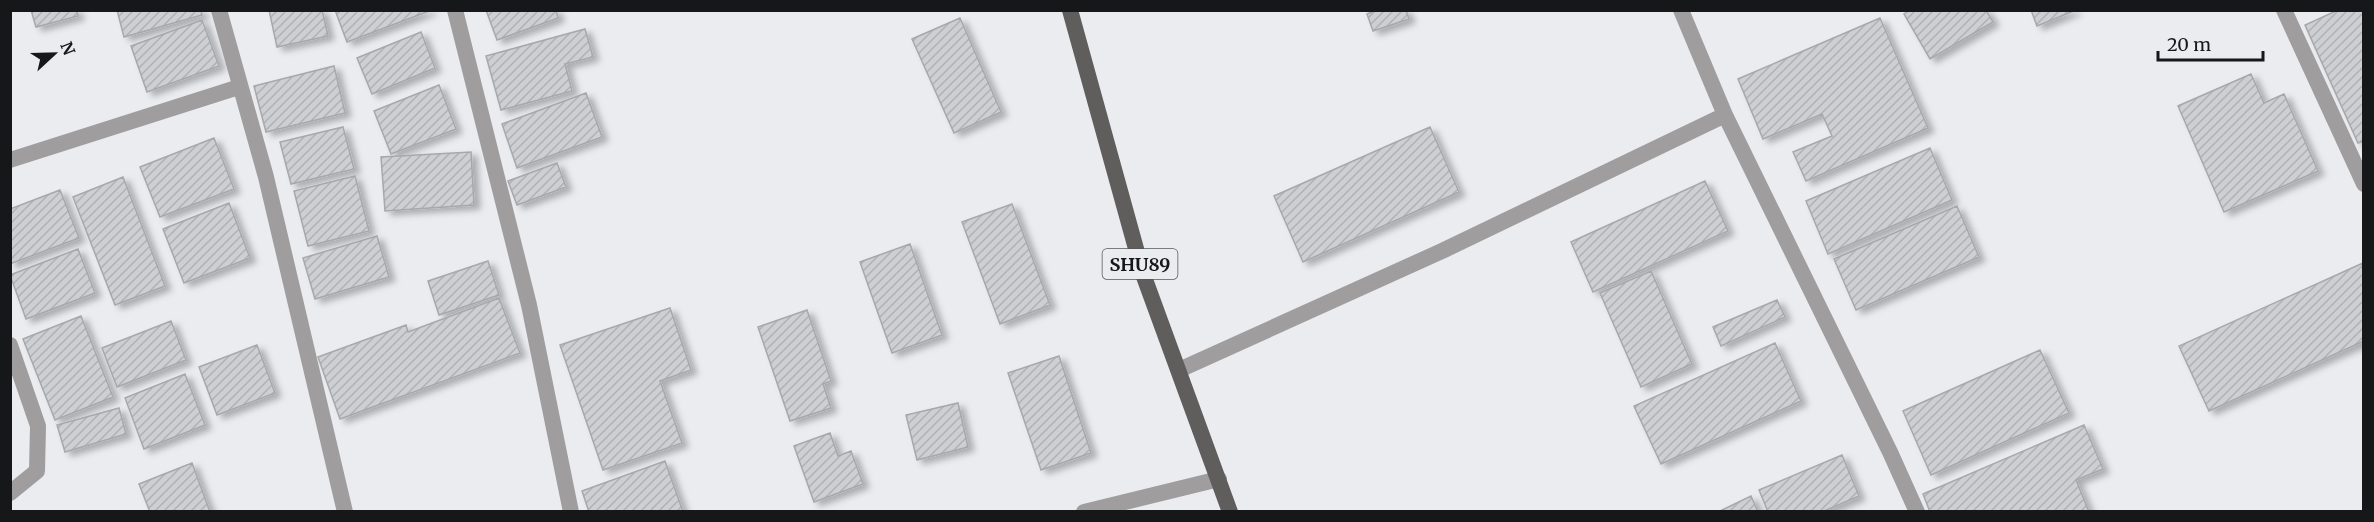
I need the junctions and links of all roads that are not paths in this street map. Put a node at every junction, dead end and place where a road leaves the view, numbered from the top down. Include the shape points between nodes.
1 (219, 10) edge
2 (455, 10) edge
3 (1070, 10) edge
4 (1681, 10) edge
5 (2284, 10) edge
6 (239, 87) junction
7 (1725, 115) junction
8 (10, 160) edge
9 (2364, 184) edge
10 (10, 345) edge
11 (1179, 370) junction
12 (1219, 479) junction
13 (10, 493) edge
14 (345, 512) edge
15 (571, 512) edge
16 (1084, 512) edge
17 (1230, 512) edge
18 (1917, 512) edge

1 - 6 street
2 - 15 street via 529,305
3 - 11 main road, SHU89 via 1143,274
4 - 7 street
5 - 9 street
6 - 8 street
6 - 14 street via 266,177
7 - 11 street
7 - 18 street
10 - 13 street via 38,426 37,471
11 - 12 main road, SHU89
12 - 16 street
12 - 17 main road, SHU89

